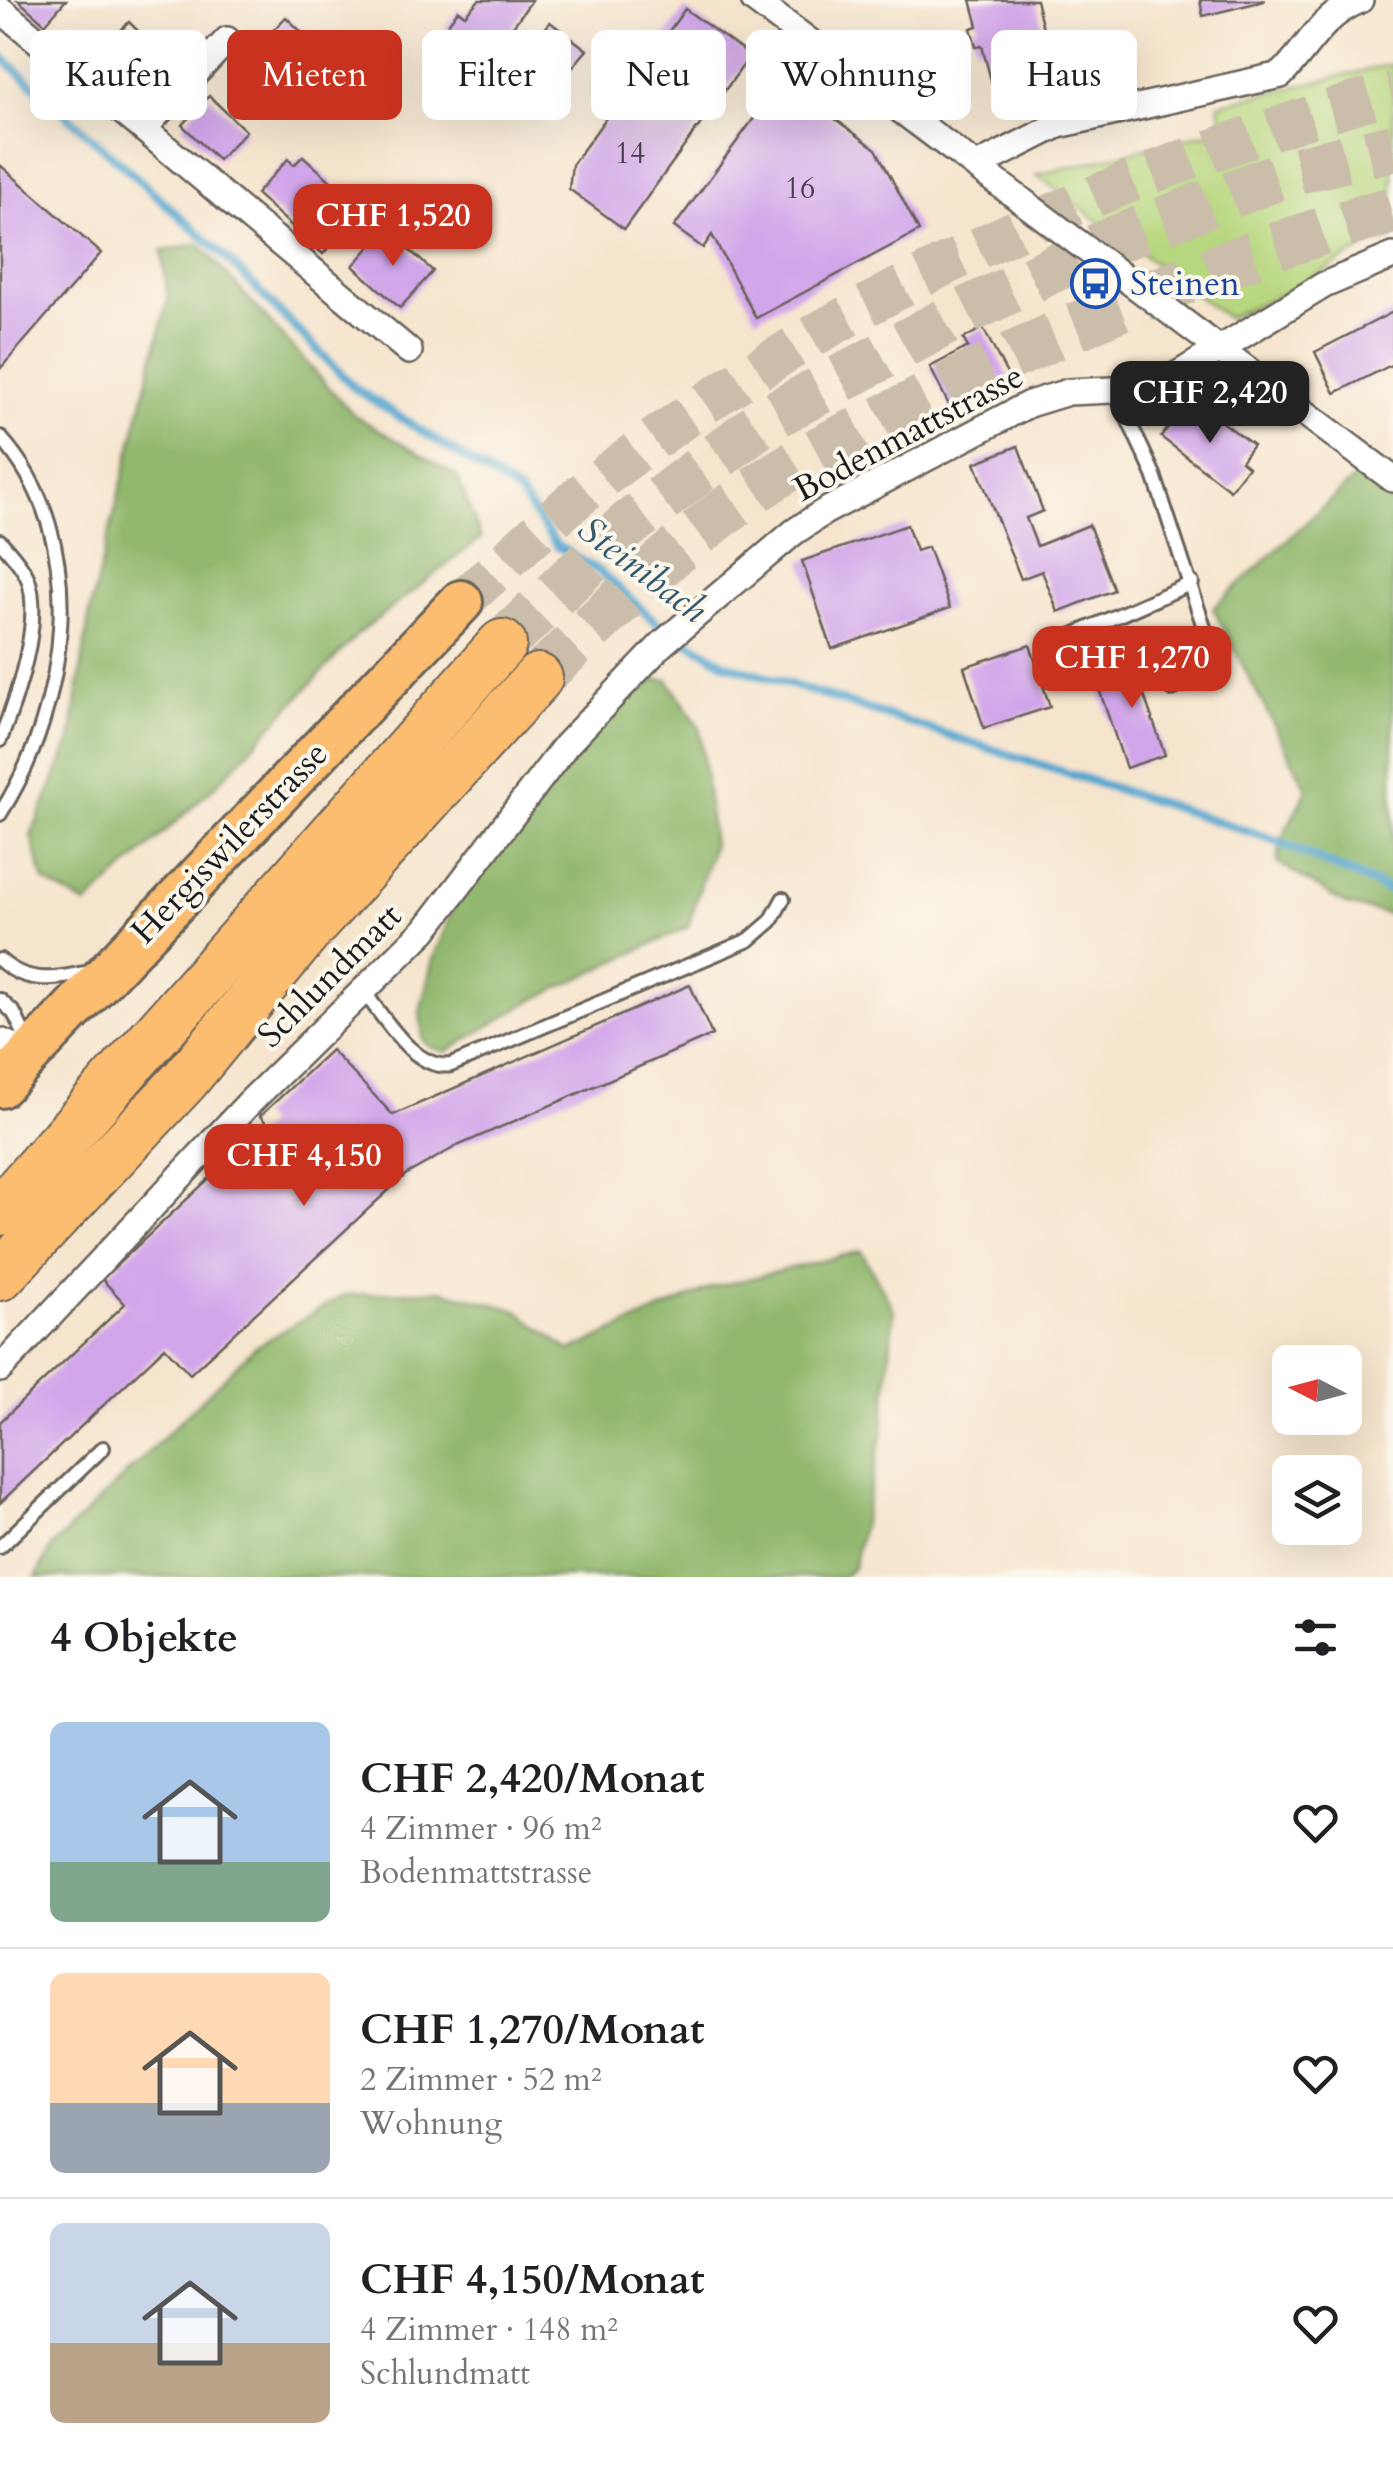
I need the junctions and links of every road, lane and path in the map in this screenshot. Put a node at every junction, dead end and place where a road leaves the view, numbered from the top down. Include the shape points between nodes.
1 (754, 0) edge
2 (1360, 0) edge
3 (0, 8) edge
4 (227, 40) dead end
5 (144, 128) junction
6 (977, 166) junction
7 (1393, 256) edge
8 (1220, 348) junction
9 (410, 351) dead end
10 (1116, 391) junction
11 (0, 437) edge
12 (1393, 479) edge
13 (0, 540) edge
14 (1192, 583) junction
15 (462, 602) tunnel mouth
16 (691, 618) joint
17 (502, 644) tunnel mouth
18 (1048, 646) dead end
19 (538, 678) tunnel mouth
20 (1172, 690) dead end
21 (0, 740) edge
22 (0, 814) edge
23 (783, 900) dead end
24 (0, 960) edge
25 (110, 966) junction
26 (363, 991) junction
27 (0, 1000) edge
28 (15, 1048) edge
29 (144, 1051) junction
30 (0, 1086) edge
31 (0, 1169) edge
32 (0, 1211) edge
33 (14, 1262) edge
34 (0, 1294) edge
35 (0, 1369) edge
36 (103, 1448) dead end
37 (0, 1548) edge

1 - 6 street
2 - 6 street via 1314,30 1281,75 1058,125
3 - 5 street
4 - 5 street
5 - 9 street
6 - 8 street
7 - 8 street, Bodenmattstrasse via 1324,285
8 - 10 street, Bodenmattstrasse via 1156,388
8 - 12 street
10 - 14 lane
10 - 16 street, Bodenmattstrasse via 1051,395 936,451 794,532
11 - 22 lane via 23,462 47,510 59,597 53,686
13 - 21 lane via 28,578 31,611 24,668
14 - 18 lane
14 - 20 lane via 1218,670
15 - 25 main road, Hergiswilerstrasse
16 - 26 street, Schlundmatt via 566,745 434,919
17 - 29 highway
19 - 33 highway
23 - 26 lane via 749,940 451,1065 420,1058
24 - 25 lane via 14,972 45,979
25 - 28 main road, Hergiswilerstrasse
26 - 35 street, Schlundmatt
27 - 28 lane via 27,1034
28 - 30 main road, Hergiswilerstrasse
29 - 31 highway
29 - 32 highway
33 - 34 highway
36 - 37 lane

